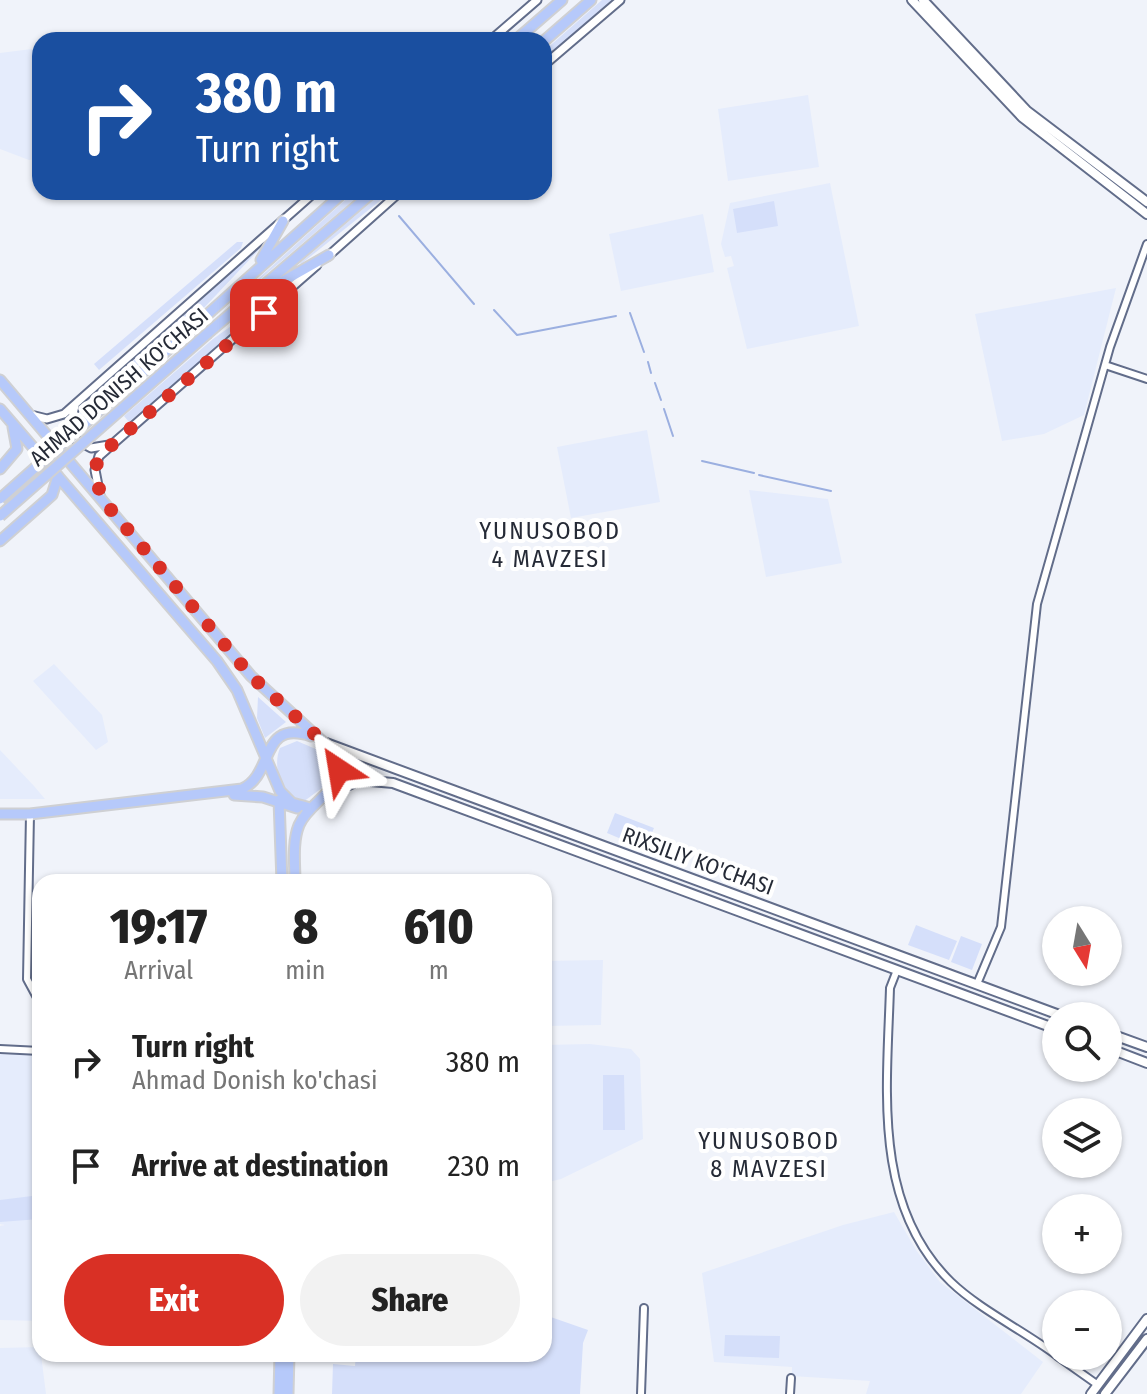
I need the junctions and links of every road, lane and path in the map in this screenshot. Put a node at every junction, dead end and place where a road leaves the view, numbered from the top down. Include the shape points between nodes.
1 (537, 0) edge
2 (562, 0) edge
3 (591, 0) edge
4 (620, 0) edge
5 (912, 0) edge
6 (923, 0) edge
7 (500, 32) edge
8 (525, 32) edge
9 (552, 34) edge
10 (552, 58) edge
11 (306, 200) edge
12 (335, 200) edge
13 (364, 200) edge
14 (391, 200) edge
15 (1147, 202) edge
16 (1147, 214) edge
17 (283, 221) junction
18 (1147, 244) edge
19 (329, 255) junction
20 (257, 267) junction
21 (237, 308) junction
22 (1105, 365) junction
23 (1147, 379) edge
24 (0, 380) edge
25 (77, 404) junction
26 (0, 409) edge
27 (29, 414) junction
28 (10, 420) junction
29 (114, 442) junction
30 (0, 469) edge
31 (58, 476) junction
32 (101, 498) junction
33 (0, 499) edge
34 (0, 516) edge
35 (0, 541) edge
36 (148, 554) junction
37 (134, 564) junction
38 (321, 741) junction
39 (264, 757) junction
40 (277, 785) junction
41 (455, 790) junction
42 (223, 794) junction
43 (325, 797) junction
44 (450, 803) junction
45 (280, 804) junction
46 (307, 807) junction
47 (0, 814) edge
48 (30, 814) junction
49 (282, 874) edge
50 (295, 874) edge
51 (855, 939) junction
52 (850, 952) junction
53 (897, 970) junction
54 (977, 984) junction
55 (32, 988) edge
56 (1042, 1008) edge
57 (1042, 1024) edge
58 (1122, 1038) edge
59 (1147, 1047) edge
60 (0, 1049) edge
61 (32, 1051) edge
62 (1122, 1053) edge
63 (1147, 1063) edge
64 (644, 1308) dead end
65 (1147, 1319) edge
66 (1147, 1339) edge
67 (1042, 1345) edge
68 (280, 1362) edge
69 (289, 1362) edge
70 (1077, 1370) edge
71 (791, 1378) dead end
72 (1098, 1385) junction
73 (279, 1394) edge
74 (288, 1394) edge
75 (641, 1394) edge
76 (790, 1394) edge
77 (1091, 1394) edge
78 (1105, 1394) edge

1 - 7 street
2 - 8 main road
3 - 9 main road
4 - 10 street
5 - 16 main road via 1022,117
6 - 15 main road via 1027,111
11 - 17 street, AHMAD DONISH KO'CHASI
12 - 20 main road, AHMAD DONISH KO'CHASI
13 - 21 main road, AHMAD DONISH KO'CHASI
14 - 19 street, AHMAD DONISH KO'CHASI
17 - 20 main road
17 - 25 street, AHMAD DONISH KO'CHASI
18 - 22 street
19 - 21 main road
19 - 29 street, AHMAD DONISH KO'CHASI
20 - 33 main road, AHMAD DONISH KO'CHASI, bridge
21 - 34 main road, AHMAD DONISH KO'CHASI, bridge
22 - 23 street
22 - 54 street via 1037,604 1001,927
24 - 27 main road
25 - 27 street, AHMAD DONISH KO'CHASI via 56,418
25 - 29 street via 71,422 76,440 96,448
26 - 28 main road
27 - 32 main road
28 - 30 main road via 17,449
28 - 31 main road
29 - 32 street, AHMAD DONISH KO'CHASI via 96,462
31 - 35 main road via 52,495
31 - 37 main road
32 - 36 main road
36 - 37 main road via 145,565
36 - 38 main road via 251,676
37 - 39 main road via 228,675
38 - 39 main road via 301,733 285,734
38 - 41 main road, RIXSILIY KO'CHASI
38 - 43 main road via 334,752 339,766
39 - 40 main road
39 - 42 main road via 256,781
40 - 45 main road
40 - 46 main road via 289,801
41 - 44 main road
41 - 51 main road, RIXSILIY KO'CHASI
42 - 45 main road
42 - 48 main road
43 - 44 main road, RIXSILIY KO'CHASI via 349,783 374,778
43 - 46 main road
43 - 50 main road via 298,827
44 - 52 main road, RIXSILIY KO'CHASI
45 - 46 main road
45 - 49 main road
47 - 48 main road
48 - 55 street via 27,979
51 - 52 main road
51 - 54 main road, RIXSILIY KO'CHASI
52 - 53 main road, RIXSILIY KO'CHASI
53 - 57 main road, RIXSILIY KO'CHASI
53 - 67 street via 890,988 889,1145 907,1220 953,1283
54 - 56 main road, RIXSILIY KO'CHASI
58 - 59 main road
60 - 61 street
62 - 63 main road
64 - 75 street
65 - 72 main road
66 - 78 main road
68 - 73 main road
69 - 74 main road
70 - 72 street
71 - 76 street
72 - 77 main road

